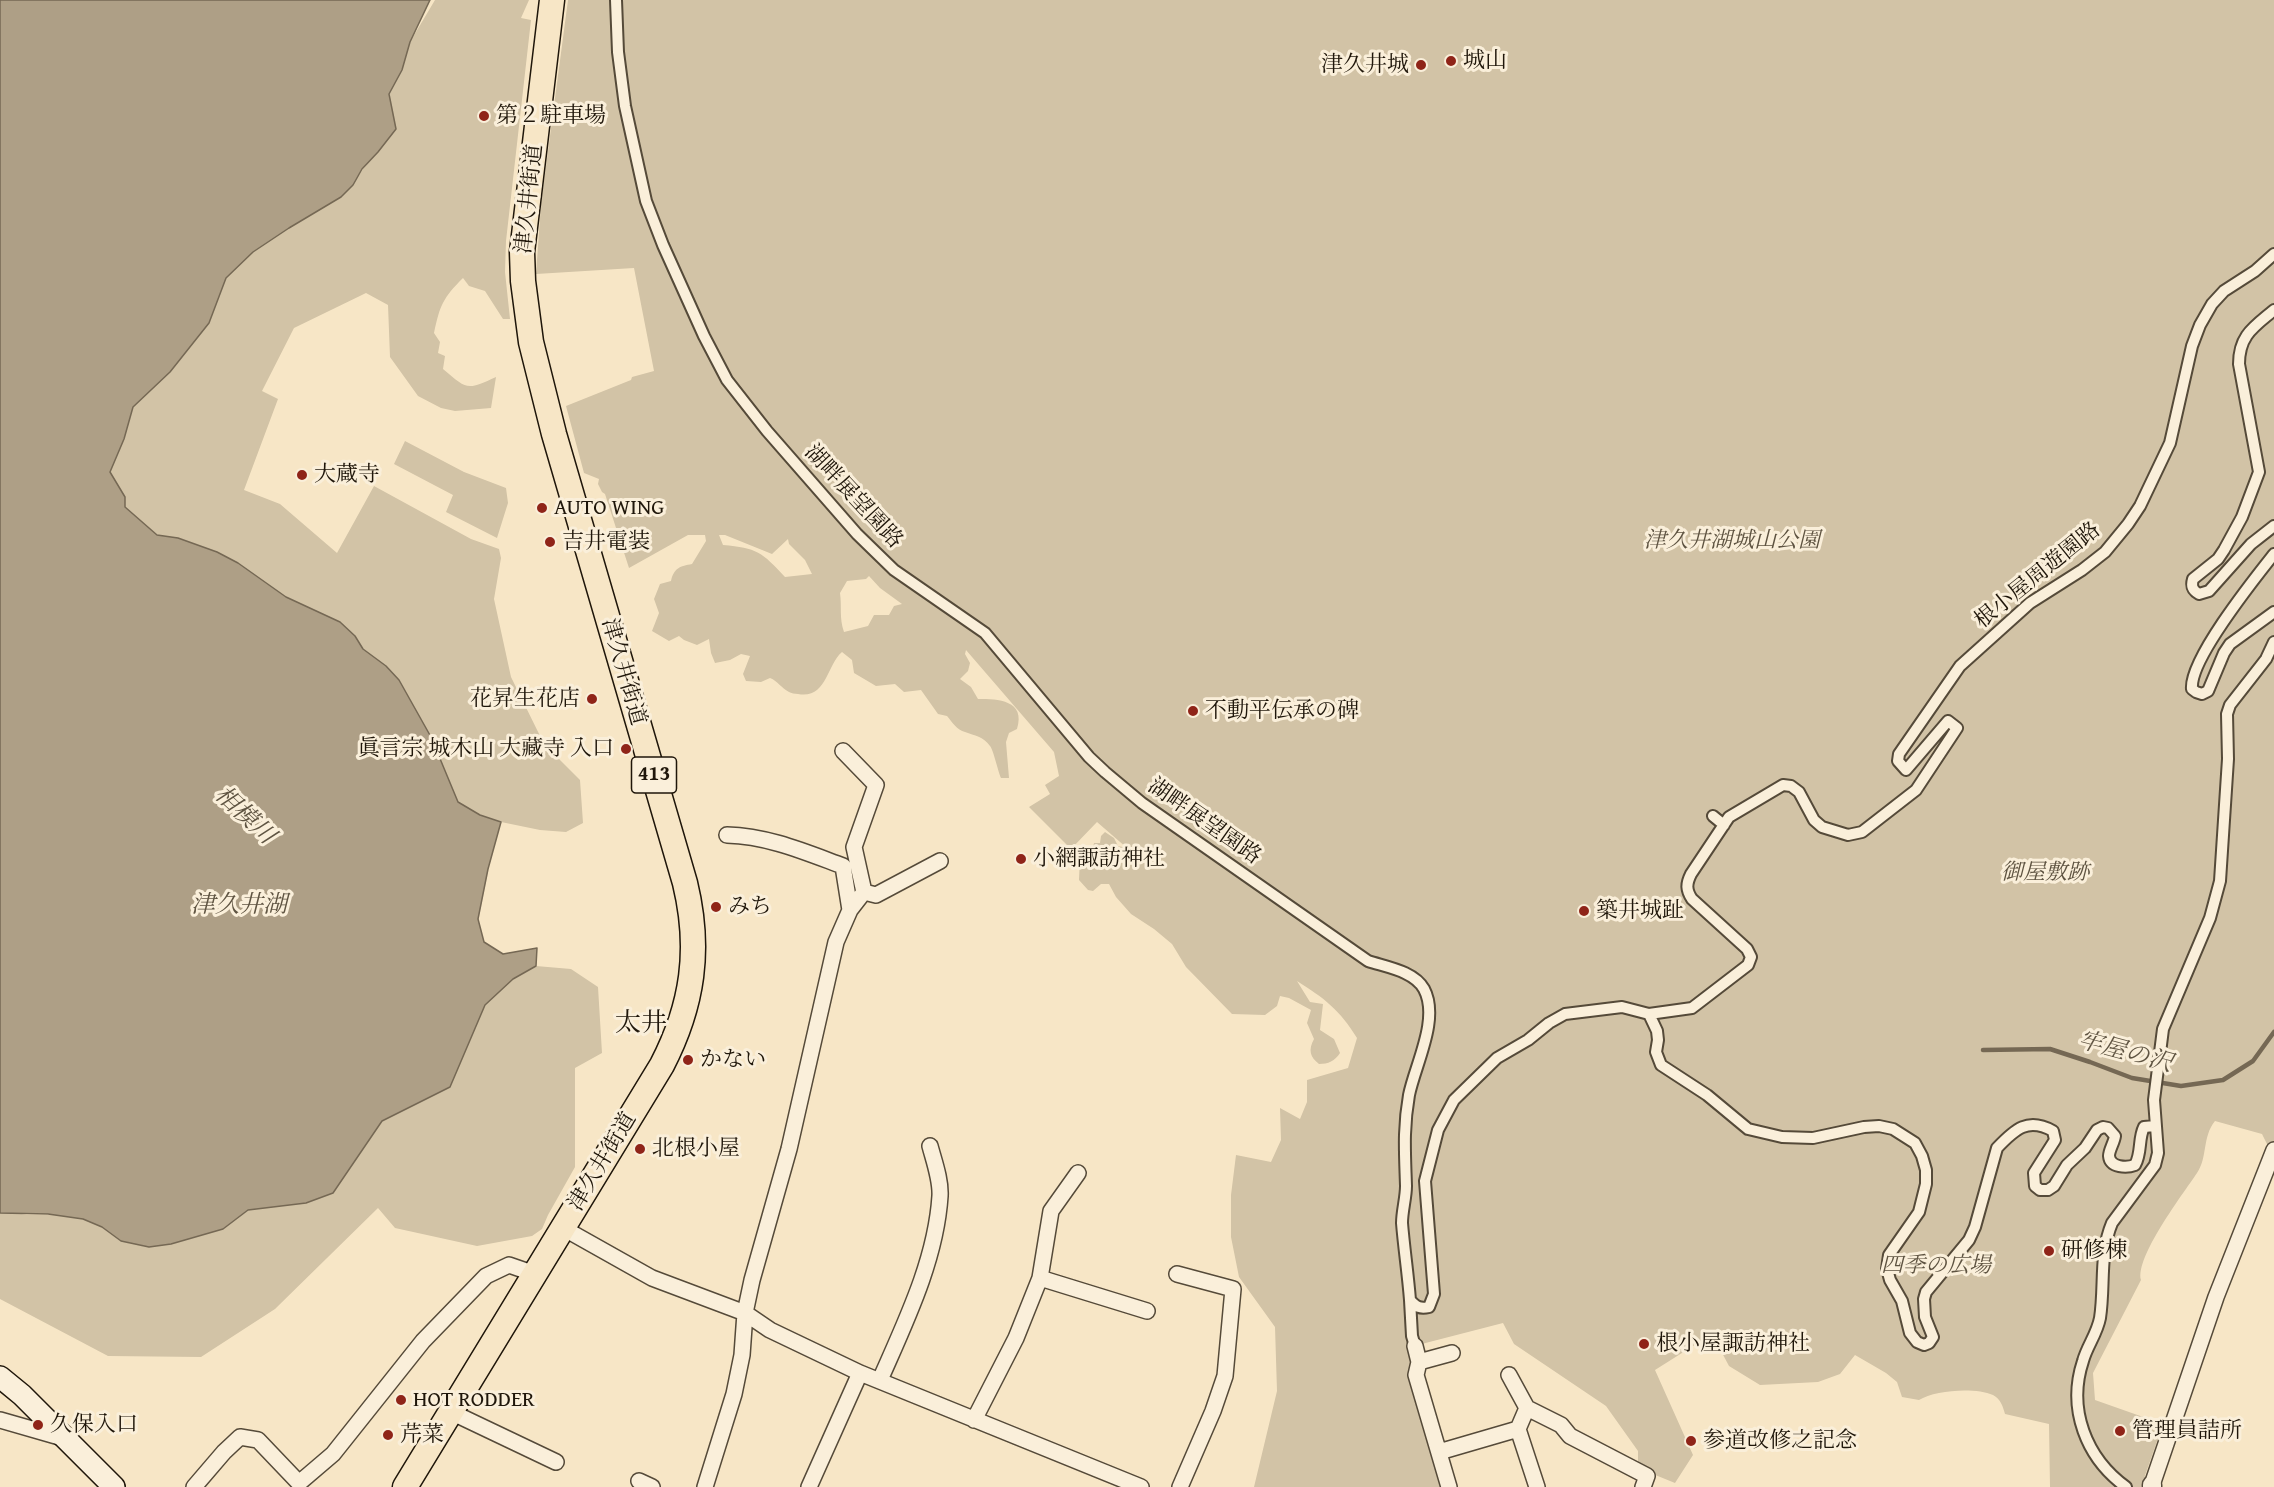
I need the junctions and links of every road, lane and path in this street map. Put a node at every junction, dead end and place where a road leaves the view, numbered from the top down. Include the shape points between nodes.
1 (552, 0) edge
2 (616, 0) edge
3 (2274, 254) edge
4 (2274, 310) edge
5 (2274, 526) edge
6 (2274, 554) edge
7 (2274, 612) edge
8 (2274, 642) edge
9 (843, 751) dead end
10 (1713, 816) dead end
11 (1724, 825) junction
12 (727, 835) dead end
13 (940, 861) dead end
14 (864, 892) junction
15 (850, 910) junction
16 (1649, 1014) junction
17 (2155, 1126) junction
18 (930, 1146) dead end
19 (2274, 1150) edge
20 (1078, 1173) dead end
21 (563, 1228) junction
22 (535, 1274) junction
23 (1176, 1274) dead end
24 (1040, 1278) junction
25 (1411, 1304) junction
26 (1147, 1311) dead end
27 (745, 1313) junction
28 (1414, 1346) joint
29 (1452, 1353) dead end
30 (1419, 1362) junction
31 (860, 1373) junction
32 (1509, 1375) dead end
33 (0, 1377) edge
34 (880, 1380) junction
35 (1527, 1408) junction
36 (451, 1412) junction
37 (974, 1419) junction
38 (0, 1420) edge
39 (1518, 1429) junction
40 (65, 1439) junction
41 (1439, 1452) junction
42 (556, 1462) dead end
43 (2152, 1486) edge
44 (114, 1487) edge
45 (194, 1487) edge
46 (405, 1487) edge
47 (705, 1487) edge
48 (808, 1487) edge
49 (1141, 1487) edge
50 (1179, 1487) edge
51 (1449, 1487) edge
52 (1537, 1487) edge
53 (1643, 1487) edge
54 (2126, 1487) edge

1 - 21 highway, 津久井街道 / 413 via 522,252 527,313 554,434 685,883 694,951 688,1000 673,1045
2 - 25 street, 湖畔展望園路 via 625,106 646,201 727,380 767,431 857,534 894,570 985,633 1089,757 1142,803 1368,961 1403,972 1424,988 1429,1002 1428,1023 1404,1124 1406,1188 1402,1221
3 - 11 street, 根小屋周遊園路 via 2224,291 2200,325 2170,442 2128,524 2105,552 2030,603 1960,666 1899,754 1898,761 1906,770 1948,721 1957,728 1916,790 1862,832 1848,835 1822,827 1799,792 1783,785 1734,813
4 - 5 street via 2242,340 2239,352 2259,472 2242,517 2218,559 2193,579 2194,591 2210,591 2252,544
6 - 7 street via 2219,629 2194,676 2192,689 2202,694 2208,691 2230,644
8 - 17 street via 2227,714 2220,881 2206,928 2163,1029 2154,1100
9 - 14 street via 876,785 854,847
10 - 11 street
11 - 16 street, 根小屋周遊園路 via 1690,874 1688,892 1748,950 1748,965 1692,1008
12 - 15 street via 777,842 843,866
13 - 14 street via 876,895
14 - 15 street
15 - 27 street via 836,942 789,1149
16 - 17 street via 1658,1031 1656,1052 1661,1065 1748,1129 1782,1137 1814,1138 1879,1126 1893,1129 1915,1143 1926,1170 1926,1184 1919,1212 1889,1255 1887,1269 1902,1301 1910,1333 1924,1345 1933,1337 1923,1307 1926,1292 1969,1240 1997,1148 2006,1139 2025,1125 2043,1125 2053,1131 2055,1140 2033,1181 2040,1190 2048,1190 2097,1130 2103,1127 2113,1132 2110,1159 2128,1167 2139,1158 2144,1127
16 - 25 street via 1622,1006 1565,1014 1497,1058 1454,1100 1438,1130 1425,1181 1434,1294 1429,1307 1422,1309
17 - 54 street via 2155,1165 2108,1233 2100,1317 2082,1362 2078,1387 2078,1412 2091,1450
18 - 34 street via 940,1194 932,1244
19 - 43 street via 2216,1297
20 - 24 street via 1051,1211
21 - 22 highway, 津久井街道 / 413
21 - 27 street via 673,1288
22 - 36 highway, 津久井街道 / 413
22 - 45 street via 509,1265 486,1276 423,1341 333,1454 299,1484 258,1440 240,1437
23 - 50 street via 1233,1289 1225,1376
24 - 26 street
24 - 37 street via 1016,1338
25 - 28 street, 湖畔展望園路
27 - 31 street via 770,1330
27 - 47 street via 734,1394
28 - 30 street
29 - 30 street
30 - 41 street via 1416,1375
31 - 34 street
31 - 48 street
32 - 35 street
33 - 40 main road
34 - 37 street
35 - 39 street
35 - 53 street via 1561,1425 1570,1436 1647,1476
36 - 42 street
36 - 46 highway, 津久井街道 / 413
37 - 49 street
38 - 40 street
39 - 41 street
39 - 52 street
40 - 44 main road
41 - 51 street

